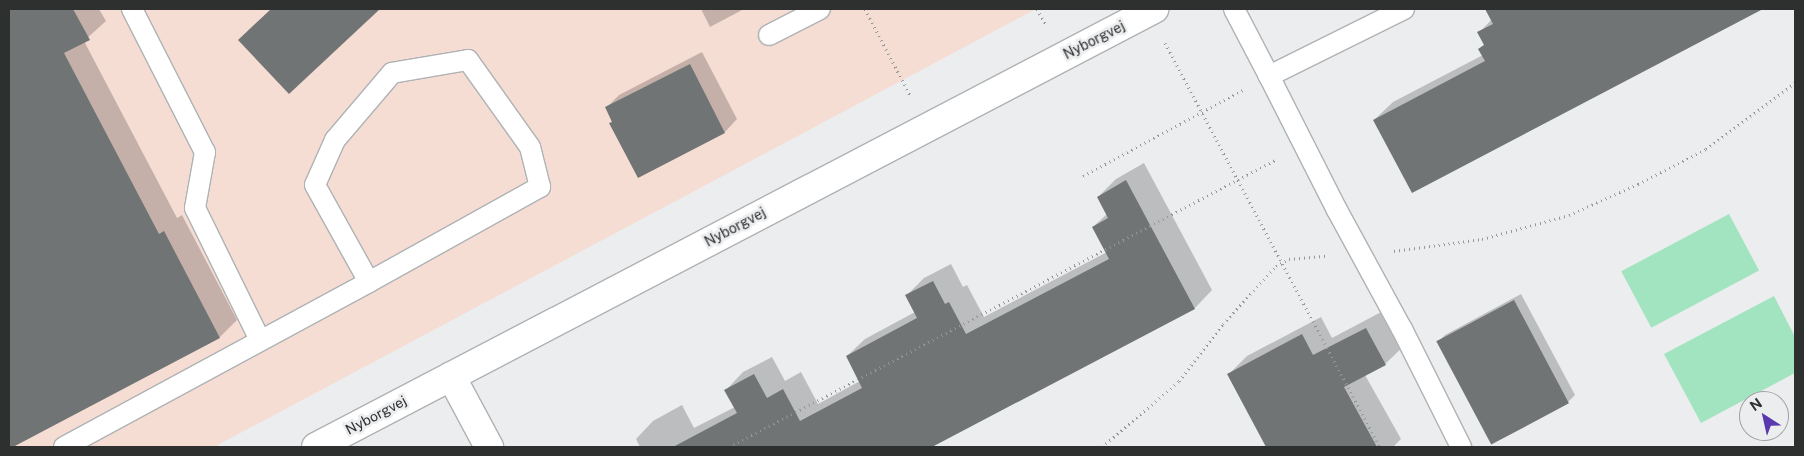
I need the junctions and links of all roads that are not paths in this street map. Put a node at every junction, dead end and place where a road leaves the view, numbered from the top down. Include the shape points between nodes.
1 (132, 9) edge
2 (820, 9) edge
3 (1234, 9) edge
4 (1404, 9) edge
5 (1151, 10) edge
6 (768, 35) dead end
7 (1269, 76) junction
8 (369, 282) junction
9 (260, 340) junction
10 (451, 376) junction
11 (64, 447) edge
12 (316, 447) edge
13 (489, 447) edge
14 (1461, 447) edge

1 - 9 lane via 205,152 195,208
2 - 6 lane
3 - 7 lane
4 - 7 lane
5 - 10 street, Nyborgvej
7 - 14 lane
8 - 8 lane via 540,187 530,147 468,60 392,73 336,140 314,185
8 - 9 lane
9 - 11 lane
10 - 12 street, Nyborgvej
10 - 13 street

